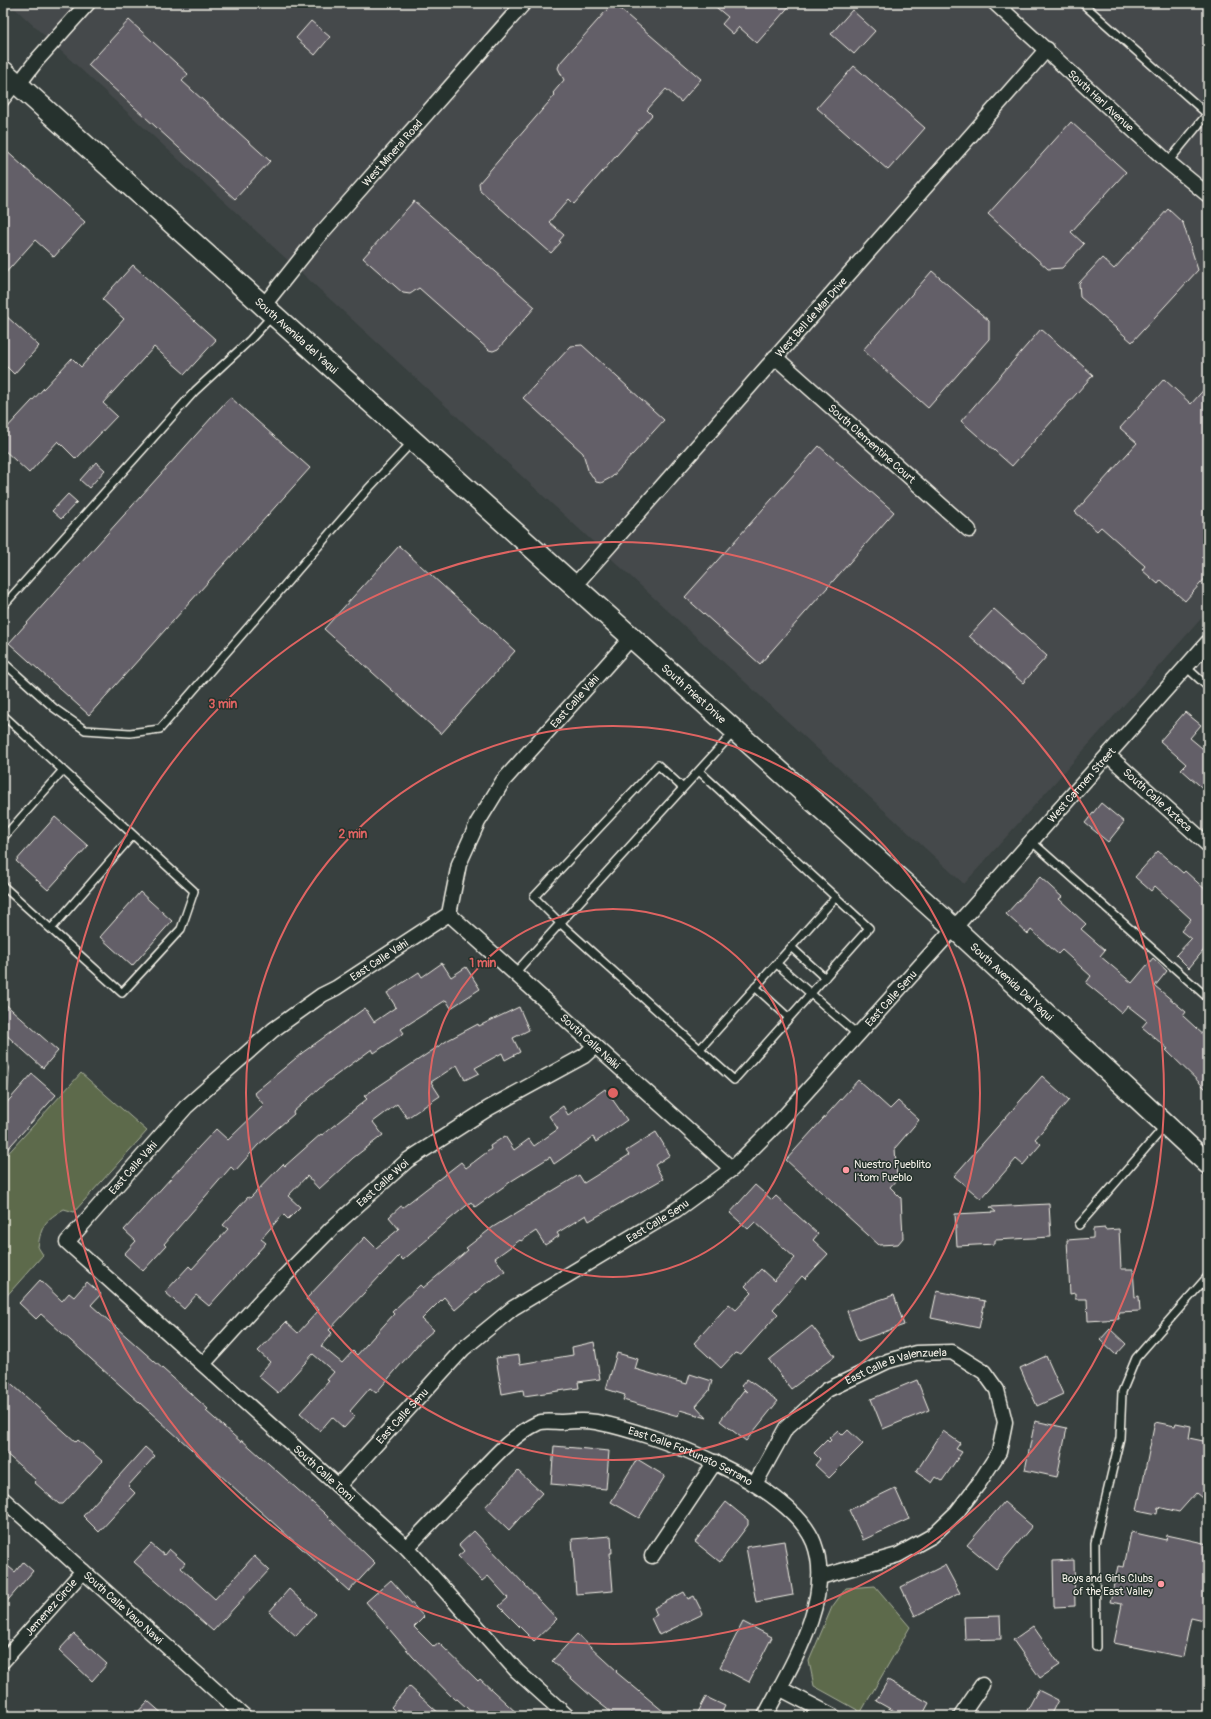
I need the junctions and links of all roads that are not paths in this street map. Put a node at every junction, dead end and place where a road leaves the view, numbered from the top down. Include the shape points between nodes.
1 (88, 3) edge
2 (524, 3) edge
3 (995, 3) edge
4 (1082, 3) edge
5 (1046, 49) junction
6 (3, 71) edge
7 (18, 85) junction
8 (3, 104) edge
9 (1207, 113) edge
10 (1168, 162) junction
11 (1208, 196) edge
12 (269, 310) junction
13 (776, 357) junction
14 (414, 440) junction
15 (969, 530) dead end
16 (575, 585) junction
17 (3, 606) edge
18 (632, 637) junction
19 (1208, 642) edge
20 (3, 662) edge
21 (1186, 667) junction
22 (1208, 687) edge
23 (3, 715) edge
24 (736, 730) junction
25 (1108, 755) junction
26 (63, 770) junction
27 (699, 771) junction
28 (683, 788) junction
29 (814, 801) joint
30 (133, 835) junction
31 (3, 838) edge
32 (1032, 841) junction
33 (1208, 845) edge
34 (3, 886) edge
35 (836, 897) junction
36 (449, 914) junction
37 (560, 923) junction
38 (954, 928) junction
39 (51, 929) junction
40 (791, 948) junction
41 (777, 964) junction
42 (514, 973) junction
43 (825, 978) junction
44 (755, 987) junction
45 (811, 994) junction
46 (1208, 998) edge
47 (789, 1018) junction
48 (858, 1035) junction
49 (595, 1046) junction
50 (700, 1049) junction
51 (3, 1063) edge
52 (3, 1089) edge
53 (1166, 1126) junction
54 (1208, 1164) edge
55 (732, 1169) junction
56 (1079, 1225) dead end
57 (67, 1242) joint
58 (1208, 1276) edge
59 (203, 1364) junction
60 (715, 1462) junction
61 (755, 1484) junction
62 (338, 1486) junction
63 (3, 1499) edge
64 (407, 1548) junction
65 (652, 1556) dead end
66 (83, 1571) junction
67 (820, 1577) junction
68 (1096, 1647) dead end
69 (3, 1661) edge
70 (982, 1685) dead end
71 (779, 1688) junction
72 (241, 1715) edge
73 (568, 1716) edge
74 (765, 1716) edge
75 (833, 1716) edge
76 (961, 1716) edge

1 - 7 street
2 - 12 street, West Mineral Road via 318,237
3 - 5 street, South Harl Avenue
4 - 9 lane
5 - 10 street, South Harl Avenue
5 - 13 street, West Bell de Mar Drive
6 - 7 street
7 - 8 lane
7 - 12 street, South Avenida del Yaqui
9 - 10 lane
10 - 11 street, South Harl Avenue
12 - 14 street, South Avenida del Yaqui
12 - 17 lane via 250,340 196,391
13 - 15 street, South Clementine Court
13 - 16 street, West Bell de Mar Drive
14 - 16 street, South Avenida del Yaqui
14 - 20 lane via 160,730 130,733 85,730 54,708
16 - 18 street, South Priest Drive
18 - 24 street, South Priest Drive
18 - 36 street, East Calle Vahi via 503,781 478,822 459,864
19 - 21 street, West Carmen Street
21 - 22 lane
21 - 25 street, West Carmen Street
23 - 26 lane
24 - 27 lane
24 - 29 street, South Priest Drive
25 - 32 street, West Carmen Street
25 - 33 street, South Calle Azteca
26 - 30 lane
26 - 31 lane
27 - 28 lane
27 - 35 lane
28 - 37 lane
28 - 37 lane via 658,765 534,897
29 - 38 street, South Avenida Del Yaqui
30 - 39 lane
30 - 39 lane via 194,891 181,929 122,992
32 - 38 street, West Carmen Street
32 - 46 lane
34 - 39 lane
35 - 40 lane
35 - 43 lane via 869,928
36 - 42 street, South Calle Naiki
36 - 57 street, East Calle Vahi via 322,995 273,1030 186,1107
37 - 42 lane
37 - 50 lane
38 - 48 street, East Calle Senu
38 - 53 street, South Avenida Del Yaqui
40 - 41 lane
40 - 43 lane
41 - 44 lane
41 - 45 lane
42 - 49 street, South Calle Naiki
43 - 45 lane
44 - 47 lane
44 - 50 lane
45 - 47 lane
45 - 48 lane
47 - 50 lane via 734,1080
48 - 55 street, East Calle Senu via 780,1121
49 - 55 street, South Calle Naiki
49 - 59 street, East Calle Woi via 584,1056 488,1108 408,1160 332,1228
51 - 52 lane
53 - 54 street, South Avenida Del Yaqui
53 - 56 lane
55 - 62 street, East Calle Senu via 676,1210 508,1312 463,1349
57 - 59 street, South Calle Tomi
58 - 68 lane via 1136,1358 1122,1392 1120,1438 1095,1543
59 - 62 street, South Calle Tomi
60 - 61 street, East Calle Fortunato Serrano
60 - 64 street, East Calle Fortunato Serrano via 624,1429 596,1422 539,1422 503,1447
60 - 65 street
61 - 67 street, East Calle Fortunato Serrano via 775,1497 804,1525 814,1544
61 - 67 street, East Calle B Valenzuela via 786,1428 827,1390 881,1364 916,1353 952,1352 984,1372 997,1390 1005,1422 999,1452 980,1483 956,1512 932,1536 898,1555
62 - 64 street, South Calle Tomi
63 - 66 street, South Calle Vauo Nawi
64 - 73 street, South Calle Tomi via 517,1671
66 - 69 street, Jemenez Circle
66 - 72 street, South Calle Vauo Nawi
67 - 71 street, East Calle Fortunato Serrano via 810,1627
70 - 76 street
71 - 74 street, East Calle Fortunato Serrano
71 - 75 street

